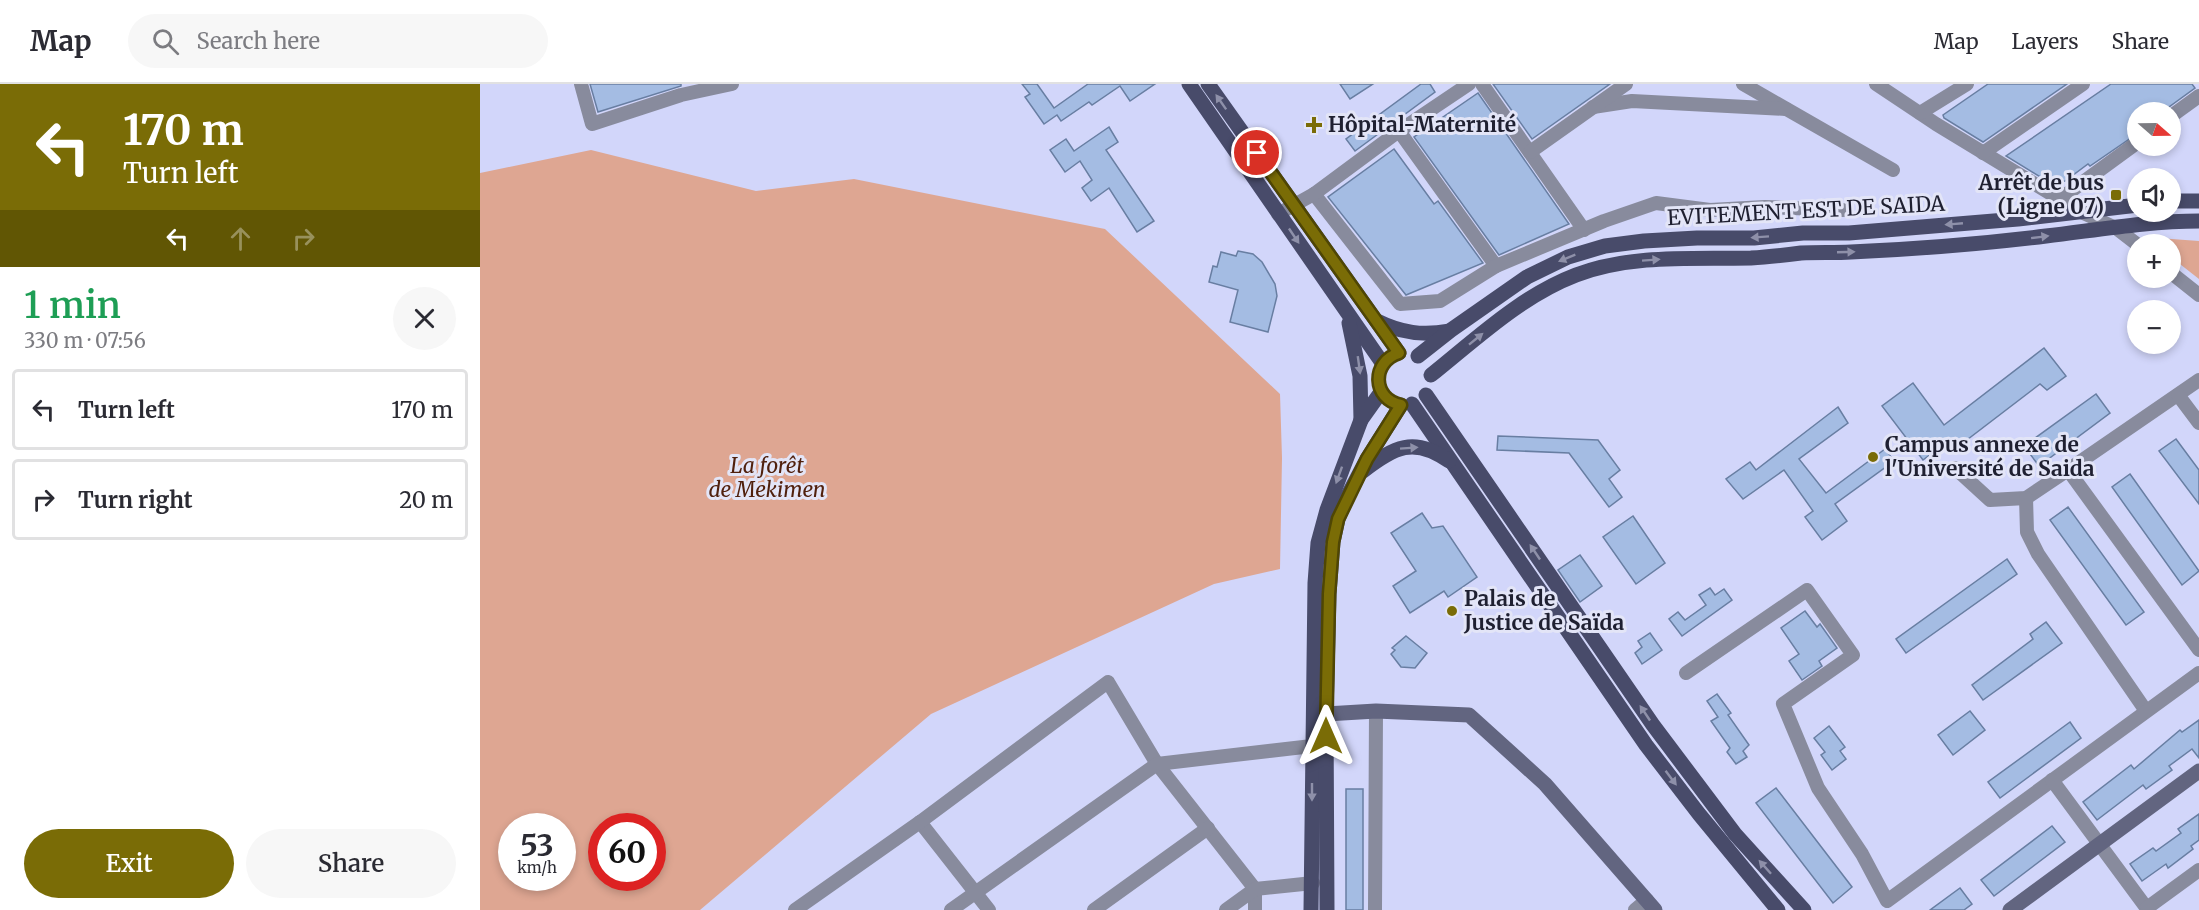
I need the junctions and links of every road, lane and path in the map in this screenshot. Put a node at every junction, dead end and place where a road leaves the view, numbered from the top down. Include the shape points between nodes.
1 (581, 84) edge
2 (732, 84) edge
3 (1189, 84) edge
4 (1208, 84) edge
5 (1469, 84) edge
6 (1482, 84) edge
7 (1626, 84) edge
8 (1743, 84) edge
9 (1876, 84) edge
10 (1966, 84) edge
11 (2083, 84) edge
12 (680, 90) edge
13 (2199, 96) edge
14 (1593, 107) junction
15 (1786, 109) junction
16 (2181, 109) edge
17 (1920, 113) junction
18 (1399, 130) junction
19 (2127, 150) edge
20 (1530, 152) junction
21 (1983, 153) junction
22 (1893, 170) dead end
23 (1314, 194) junction
24 (2060, 199) junction
25 (2181, 201) edge
26 (2199, 201) edge
27 (1293, 206) junction
28 (2127, 206) edge
29 (1843, 210) dead end
30 (2081, 212) junction
31 (1278, 214) junction
32 (2199, 221) edge
33 (2116, 228) junction
34 (1584, 230) junction
35 (2127, 236) edge
36 (1496, 266) junction
37 (2181, 281) edge
38 (2199, 295) edge
39 (1346, 311) junction
40 (1377, 321) junction
41 (1451, 330) junction
42 (1399, 353) junction
43 (1418, 356) junction
44 (1383, 364) junction
45 (1431, 375) junction
46 (2199, 380) edge
47 (1381, 392) junction
48 (1426, 395) junction
49 (2178, 395) junction
50 (1407, 405) junction
51 (1361, 420) junction
52 (2199, 423) edge
53 (1458, 468) junction
54 (1954, 468) dead end
55 (2068, 470) junction
56 (1361, 473) junction
57 (2025, 498) junction
58 (2199, 650) edge
59 (1686, 673) dead end
60 (2199, 673) edge
61 (1376, 711) junction
62 (2146, 711) junction
63 (1326, 714) junction
64 (1312, 746) junction
65 (1157, 764) junction
66 (2199, 771) edge
67 (2052, 780) junction
68 (920, 822) junction
69 (1208, 828) junction
70 (2099, 845) junction
71 (2199, 870) edge
72 (1312, 883) junction
73 (1256, 889) junction
74 (976, 892) junction
75 (1646, 907) edge
76 (2147, 909) edge
77 (795, 910) edge
78 (951, 910) edge
79 (989, 910) edge
80 (1094, 910) edge
81 (1226, 910) edge
82 (1255, 910) edge
83 (1311, 910) edge
84 (1327, 910) edge
85 (1375, 910) edge
86 (1778, 910) edge
87 (1804, 910) edge
88 (2010, 910) edge

1 - 12 street via 592,124
2 - 12 street
3 - 31 main road
27 -> 4 main road
5 - 18 street
6 - 20 street
7 - 14 street
8 - 15 street
9 - 17 street
10 - 17 street
11 - 21 street
13 - 16 street
14 - 15 street via 1632,100
14 - 20 street
15 - 22 street
17 - 21 street
18 - 23 street
18 - 36 street
19 - 24 street
20 - 34 street
21 - 24 street
23 - 27 street
23 - 36 street via 1400,304 1440,302
24 - 30 street
25 - 26 main road
27 - 31 street
27 - 40 main road
28 - 30 main road, EVITEMENT EST DE SAIDA
29 - 34 street via 1710,210 1656,203
30 - 33 street
30 -> 41 main road, EVITEMENT EST DE SAIDA via 1849,232 1605,246 1568,257 1527,277
31 -> 39 main road
32 - 33 main road
33 - 35 street
45 -> 33 main road via 1538,294 1575,276 1609,266 1656,260 1850,252
34 - 36 street
37 - 38 street
39 - 44 main road
39 -> 51 main road via 1360,376
40 - 41 main road via 1420,334
40 - 42 main road
41 - 43 main road, EVITEMENT EST DE SAIDA
42 - 43 main road
42 - 44 main road
43 - 45 main road
44 - 47 main road via 1378,380
45 - 48 main road
46 - 49 street
47 - 50 main road via 1388,399
47 - 51 main road
48 - 50 main road
87 -> 48 main road via 1735,834 1653,725
49 - 52 street
49 - 55 street
50 - 53 main road
50 - 56 main road
51 -> 64 main road via 1318,543
56 -> 53 main road via 1385,454 1414,447 1434,451
53 -> 86 main road via 1646,745
54 - 57 street via 1990,500
55 - 57 street
55 - 58 street
56 - 63 main road via 1346,499 1333,542
57 - 62 street via 2027,532 2038,554
59 - 67 street via 1807,590 1853,655 1783,704 1818,788 1862,854 1887,901
60 - 62 street
61 - 63 street
61 - 75 street via 1468,715 1545,784
61 - 85 street
62 - 67 street
63 - 84 main road
64 - 65 street
64 -> 72 main road
65 - 68 street via 1108,682
65 - 69 street
65 - 74 street
66 - 70 street
67 - 70 street
68 - 74 street
68 - 77 street
69 - 73 street
69 - 80 street
70 - 76 street
70 - 88 street
71 - 76 street
72 - 73 street
72 - 83 main road
73 - 81 street
73 - 82 street
74 - 78 street
74 - 79 street

